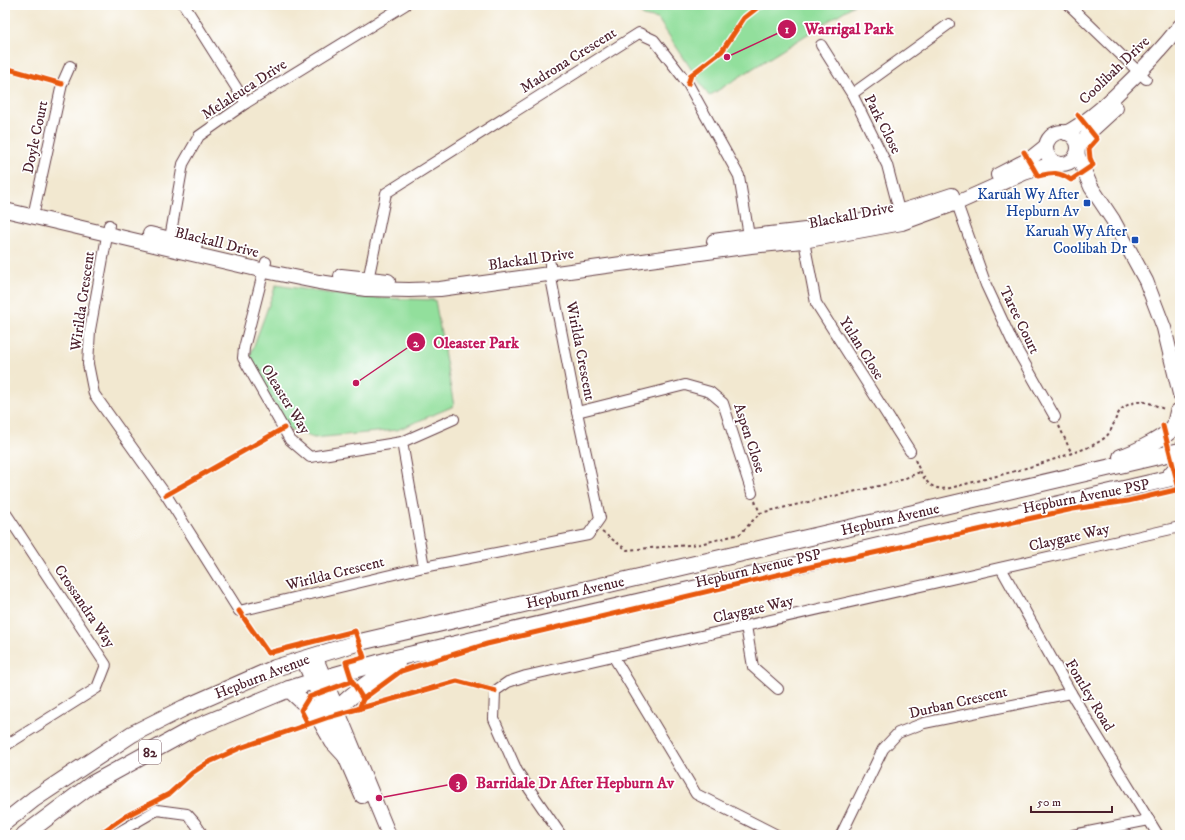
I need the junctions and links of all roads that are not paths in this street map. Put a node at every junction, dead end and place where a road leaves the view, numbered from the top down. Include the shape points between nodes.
1 (184, 5) edge
2 (405, 5) edge
3 (1069, 5) edge
4 (949, 24) dead end
5 (1180, 26) edge
6 (1180, 41) edge
7 (821, 46) dead end
8 (70, 66) dead end
9 (1142, 76) junction
10 (852, 94) junction
11 (246, 103) junction
12 (1066, 133) junction
13 (1046, 146) junction
14 (1078, 151) junction
15 (1060, 164) junction
16 (1091, 187) junction
17 (956, 199) junction
18 (5, 200) edge
19 (5, 210) edge
20 (34, 211) junction
21 (901, 217) junction
22 (108, 230) junction
23 (803, 236) junction
24 (750, 241) junction
25 (170, 243) junction
26 (265, 267) junction
27 (550, 268) junction
28 (367, 284) junction
29 (1179, 392) edge
30 (577, 412) junction
31 (1174, 416) edge
32 (1055, 417) road end
33 (454, 419) dead end
34 (402, 442) junction
35 (910, 451) road end
36 (1180, 451) edge
37 (1180, 462) edge
38 (1172, 478) edge
39 (1054, 481) junction
40 (752, 493) dead end
41 (5, 512) edge
42 (1180, 527) edge
43 (424, 567) junction
44 (1001, 568) junction
45 (746, 626) junction
46 (426, 651) junction
47 (613, 656) junction
48 (309, 657) junction
49 (319, 680) junction
50 (289, 689) junction
51 (778, 689) dead end
52 (1071, 693) junction
53 (337, 709) junction
54 (5, 746) edge
55 (345, 755) junction
56 (1149, 820) junction
57 (5, 822) edge
58 (24, 835) edge
59 (114, 835) edge
60 (203, 835) edge
61 (379, 835) edge
62 (389, 835) edge
63 (562, 835) edge
64 (777, 835) edge
65 (841, 835) edge
66 (1073, 835) edge
67 (1158, 835) edge

1 - 11 street
2 - 11 street, Melaleuca Drive
3 - 9 street
4 - 10 street
5 - 9 main road, Coolibah Drive
6 - 9 main road, Coolibah Drive
7 - 10 street, Park Close
8 - 20 street, Doyle Court via 62,84
9 - 12 main road, Coolibah Drive via 1082,124
9 - 14 main road, Coolibah Drive via 1091,131
10 - 21 street, Park Close via 887,165
11 - 25 street, Melaleuca Drive via 199,136 183,164
12 - 13 main road via 1054,134
12 - 14 main road via 1075,138
13 - 15 main road via 1049,158
13 - 17 main road, Blackall Drive via 1031,158
14 - 15 main road via 1071,162
14 - 16 main road
15 - 16 main road
15 - 17 main road, Blackall Drive via 1024,173 978,195
16 - 29 main road via 1146,280 1164,328
17 - 21 main road, Blackall Drive
17 - 32 street, Taree Court via 986,285 1012,341
18 - 20 main road, Blackall Drive
19 - 20 main road, Blackall Drive
20 - 22 main road, Blackall Drive
21 - 23 main road, Blackall Drive
22 - 25 main road, Blackall Drive
22 - 43 street, Wirilda Crescent via 90,330 88,364 94,394 166,495 239,612
23 - 24 main road, Blackall Drive
23 - 35 street, Yulan Close via 816,303
24 - 27 main road, Blackall Drive
24 - 28 street, Madrona Crescent via 739,176 688,84 654,40 639,33 386,193
25 - 26 main road, Blackall Drive
26 - 28 main road, Blackall Drive via 319,282
26 - 34 street, Oleaster Way via 243,358 290,440 310,456
27 - 28 main road, Blackall Drive via 440,289 409,290
27 - 30 street, Wirilda Crescent
29 - 31 main road
30 - 40 street, Aspen Close via 685,385 710,392 723,403
30 - 43 street, Wirilda Crescent via 600,518 588,535
31 - 39 main road via 1174,425 1149,445 1127,456 1078,467
33 - 34 street, Oleaster Way
34 - 43 street
36 - 39 main road, Hepburn Avenue / 82
37 - 38 main road
38 - 46 main road, Hepburn Avenue / 82
39 - 48 main road, Hepburn Avenue / 82 via 360,642
41 - 54 street, Crossandra Way via 106,664 97,688
42 - 44 street, Claygate Way
44 - 45 street, Claygate Way
44 - 52 street, Fontley Road
45 - 47 street, Claygate Way
45 - 51 street via 753,667
46 - 49 main road, Hepburn Avenue / 82
46 - 53 main road via 377,675
47 - 63 street, Claygate Way via 526,676 508,682 494,691 494,719 517,771
47 - 64 street via 696,794
48 - 49 main road
48 - 57 main road, Hepburn Avenue / 82 via 275,668 132,734 34,799
49 - 50 main road, Hepburn Avenue / 82
49 - 53 main road
49 - 55 main road
50 - 55 main road via 313,711 333,742
50 - 58 main road, Hepburn Avenue / 82 via 192,729 92,784
52 - 56 street, Fontley Road
52 - 65 street, Durban Crescent via 924,723 898,733 883,749
53 - 62 main road
55 - 61 main road
56 - 66 street
56 - 67 street, Fontley Road
59 - 60 street via 157,810 187,814

